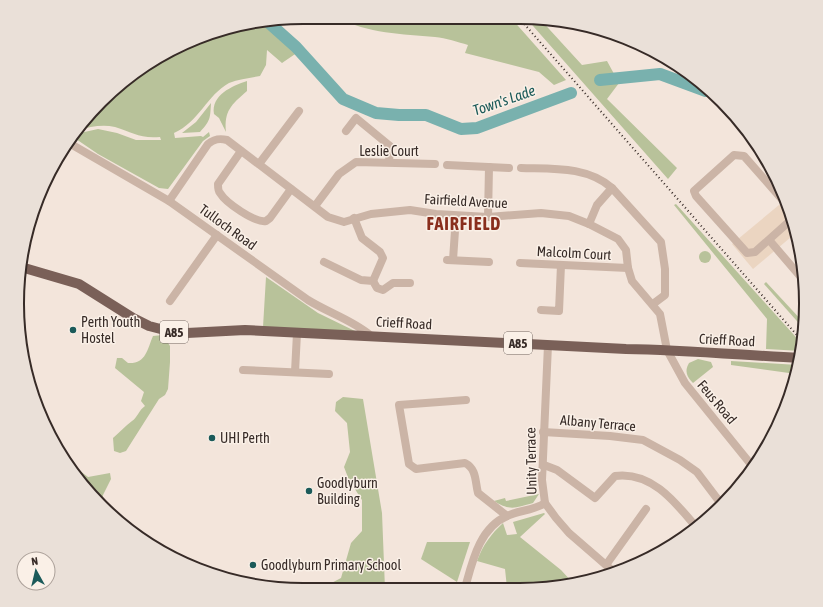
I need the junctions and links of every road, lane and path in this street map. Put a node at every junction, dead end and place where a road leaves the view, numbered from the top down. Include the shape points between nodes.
1 (299, 111) dead end
2 (346, 131) dead end
3 (72, 146) edge
4 (241, 151) junction
5 (389, 162) junction
6 (259, 164) junction
7 (435, 164) dead end
8 (447, 165) dead end
9 (489, 167) junction
10 (509, 168) dead end
11 (521, 168) dead end
12 (612, 188) junction
13 (291, 189) junction
14 (776, 192) edge
15 (169, 201) junction
16 (315, 206) junction
17 (456, 216) junction
18 (488, 217) junction
19 (354, 218) junction
20 (589, 224) junction
21 (787, 225) edge
22 (217, 235) junction
23 (770, 241) junction
24 (324, 262) dead end
25 (489, 262) dead end
26 (520, 264) dead end
27 (561, 265) junction
28 (26, 268) edge
29 (628, 268) junction
30 (797, 273) edge
31 (372, 281) junction
32 (410, 283) dead end
33 (170, 300) dead end
34 (653, 304) junction
35 (541, 310) dead end
36 (297, 333) junction
37 (370, 335) junction
38 (548, 345) junction
39 (667, 350) junction
40 (794, 358) edge
41 (243, 370) dead end
42 (295, 372) junction
43 (329, 374) dead end
44 (466, 400) dead end
45 (543, 432) junction
46 (749, 463) edge
47 (544, 465) junction
48 (718, 500) edge
49 (545, 503) junction
50 (646, 509) dead end
51 (507, 516) junction
52 (693, 523) edge
53 (606, 565) junction
54 (609, 568) edge
55 (467, 583) edge

1 - 6 street
2 - 5 street via 356,118 390,146
3 - 15 street, Tulloch Road
4 - 6 street, Fairfield Avenue
4 - 13 street via 218,184 221,195 239,209 254,220 266,221
4 - 15 street, Fairfield Avenue via 227,140 212,141
5 - 7 street, Leslie Court
5 - 16 street, Leslie Court via 362,161 349,165
6 - 13 street, Fairfield Avenue
8 - 9 street
9 - 10 street
9 - 18 street
11 - 12 street via 585,172
12 - 20 street via 597,205
12 - 34 street via 661,242 665,295
13 - 16 street, Fairfield Avenue
14 - 23 street via 744,156 738,154 694,191 747,253 755,252
15 - 22 street, Tulloch Road
16 - 19 street, Fairfield Avenue via 328,217 344,222
17 - 18 street, Fairfield Avenue
17 - 19 street, Fairfield Avenue via 410,210
17 - 25 street via 450,260
18 - 20 street, Fairfield Avenue via 541,214 569,216
19 - 31 street via 362,238 380,252 383,258
20 - 29 street, Fairfield Avenue via 618,239 626,250
21 - 23 street
22 - 33 street
22 - 37 street, Tulloch Road via 308,300 357,325
23 - 30 street
24 - 31 street via 361,280
26 - 27 street, Malcolm Court
27 - 29 street, Malcolm Court
27 - 35 street via 559,311
28 - 36 main road, Crieff Road / A85 via 78,284 133,318 162,330 187,333 230,330
29 - 34 street, Fairfield Avenue via 632,281
31 - 32 street via 383,290 393,283
34 - 39 street, Fairfield Avenue via 660,314
36 - 37 main road, Crieff Road / A85
36 - 42 street
37 - 38 main road, Crieff Road / A85
38 - 39 main road, Crieff Road / A85
38 - 45 street, Unity Terrace
39 - 40 main road, Crieff Road / A85
39 - 46 street, Feus Road via 685,383
41 - 42 street
42 - 43 street
44 - 51 street via 399,405 409,464 416,469 465,463 474,471 478,493
45 - 47 street, Unity Terrace
45 - 48 street, Albany Terrace via 643,440 697,472
47 - 49 street, Unity Terrace via 542,480
47 - 52 street via 557,470 595,498 616,476 627,474 640,477 664,492
49 - 51 street
49 - 53 street, Unity Terrace via 569,533
50 - 53 street
51 - 55 street via 480,542
53 - 54 street, Unity Terrace

